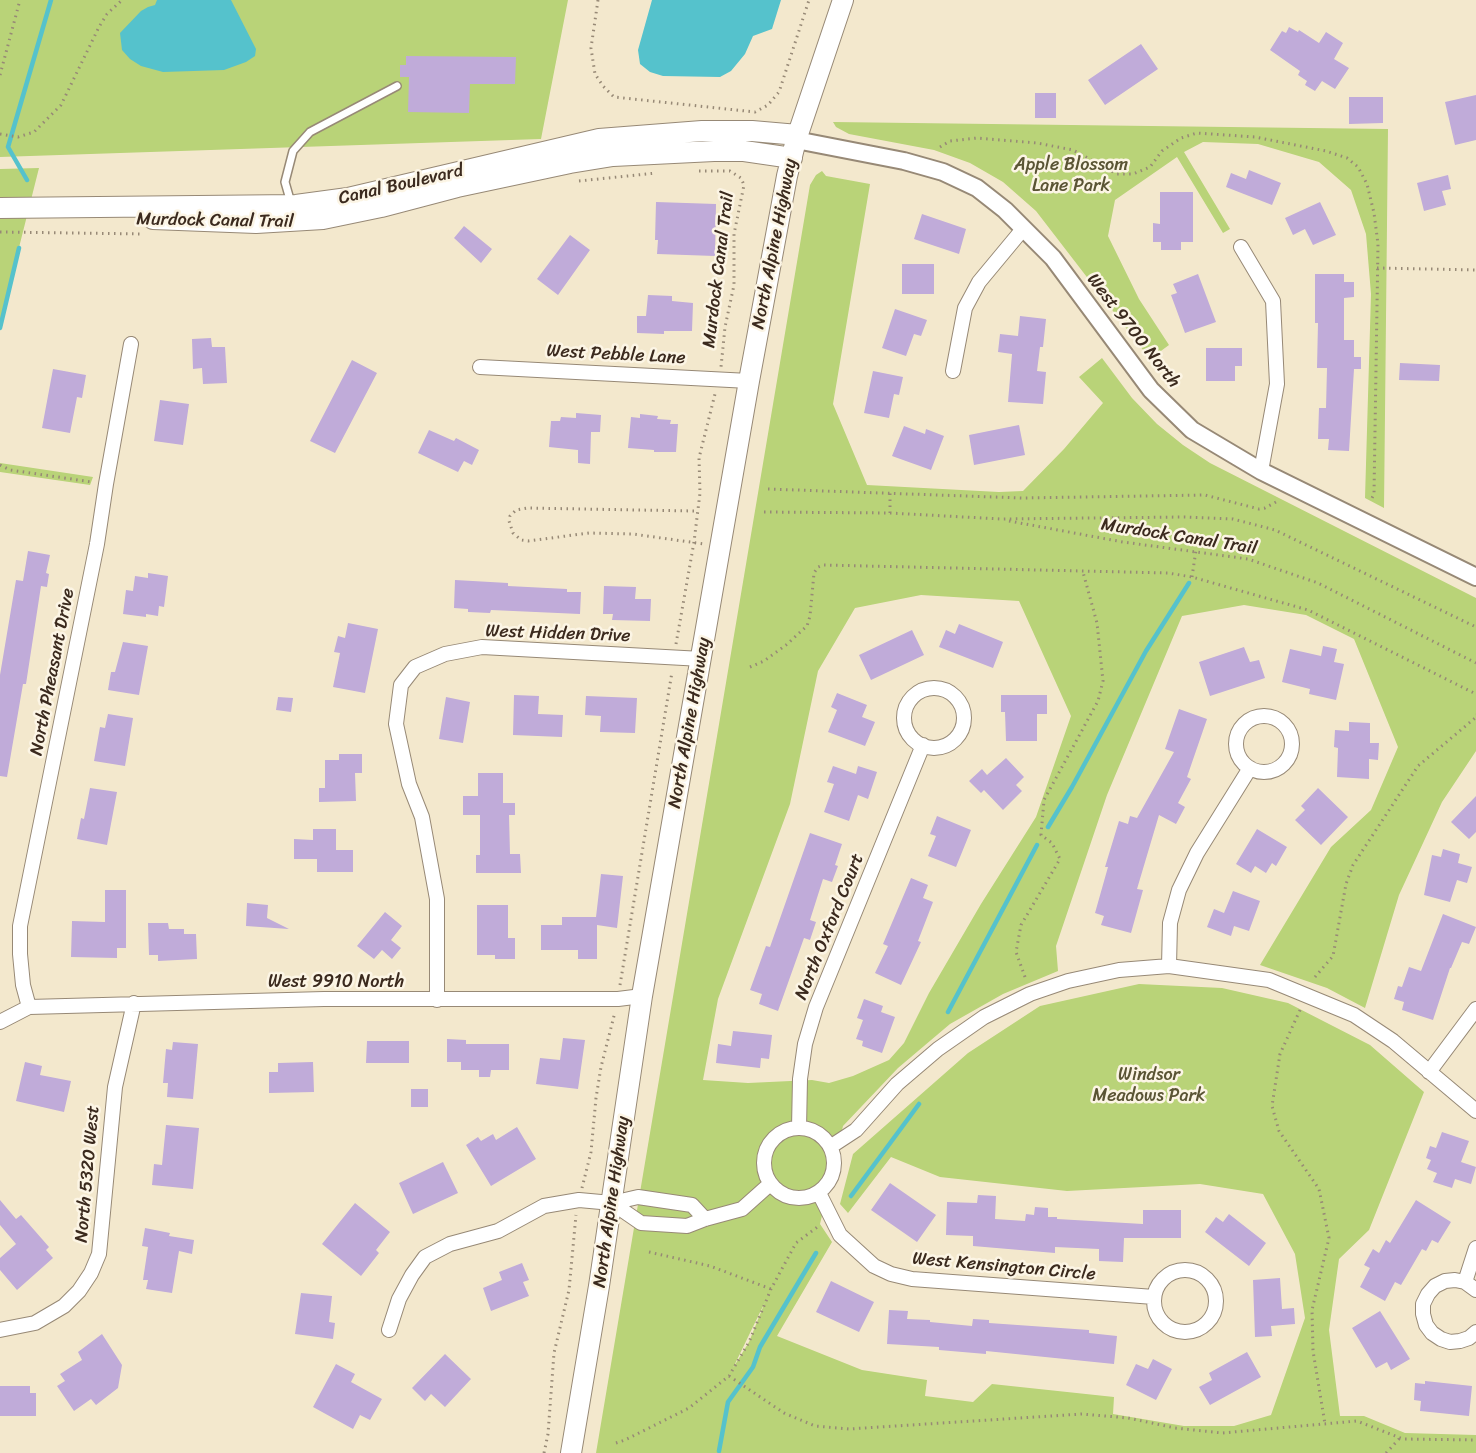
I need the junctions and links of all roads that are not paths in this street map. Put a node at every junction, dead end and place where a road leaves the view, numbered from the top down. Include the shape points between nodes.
1 (843, 0) edge
2 (397, 86) dead end
3 (795, 144) junction
4 (0, 208) edge
5 (293, 213) junction
6 (0, 216) edge
7 (1023, 229) junction
8 (1241, 247) dead end
9 (131, 344) dead end
10 (480, 367) dead end
11 (953, 371) dead end
12 (749, 381) junction
13 (1262, 471) junction
14 (1476, 577) edge
15 (702, 659) junction
16 (923, 745) junction
17 (1250, 768) junction
18 (1169, 966) junction
19 (642, 996) junction
20 (438, 1000) junction
21 (134, 1003) junction
22 (29, 1007) junction
23 (1476, 1009) edge
24 (0, 1022) edge
25 (1429, 1072) junction
26 (1476, 1111) edge
27 (799, 1128) junction
28 (830, 1147) junction
29 (770, 1184) junction
30 (819, 1193) junction
31 (612, 1203) junction
32 (705, 1219) junction
33 (1476, 1248) edge
34 (1471, 1286) edge
35 (1154, 1297) junction
36 (0, 1330) edge
37 (389, 1330) dead end
38 (1476, 1332) edge
39 (571, 1453) edge

1 - 3 main road, North Alpine Highway
2 - 5 lane via 310,132 293,151 285,182
3 - 5 main road, Canal Boulevard via 744,151 613,156 323,219
3 - 7 street, West 9700 North via 904,160 943,172 977,188
3 - 12 main road, North Alpine Highway
4 - 5 main road, Canal Boulevard
5 - 6 main road, Canal Boulevard via 256,223
7 - 11 street via 979,282 965,308
7 - 13 street, West 9700 North via 1053,258 1167,407 1192,430
8 - 13 street via 1273,301 1277,384
9 - 22 street, North Pheasant Drive via 97,544 20,926 22,974
10 - 12 street, West Pebble Lane
12 - 15 main road, North Alpine Highway
13 - 14 street, West 9700 North
15 - 19 main road, North Alpine Highway
15 - 20 street, West Hidden Drive via 482,647 445,654 415,668 401,685 396,724 409,784 422,817 436,899
16 - 16 street via 947,744 963,726 963,711 951,693 926,689 906,707 909,734
16 - 27 street, North Oxford Court via 816,1007 800,1079
17 - 17 street via 1272,771 1289,757 1291,734 1274,717 1250,720 1239,732 1239,756
17 - 18 street via 1197,853 1179,890 1170,923
18 - 25 street via 1269,980 1308,995 1354,1015
18 - 28 street via 1119,970 1068,981 1030,994 984,1017 938,1049 897,1084 856,1130
19 - 20 street, West 9910 North
19 - 31 main road, North Alpine Highway
20 - 21 street, West 9910 North
21 - 22 street, West 9910 North
21 - 36 street, North 5320 West via 115,1087 99,1254 79,1291 64,1306 35,1323
22 - 24 street
23 - 25 street
25 - 26 street
27 - 28 street via 817,1133
27 - 29 street via 780,1134 768,1148 764,1166
28 - 30 street via 833,1172
29 - 30 street via 793,1198
29 - 32 street via 742,1209
30 - 35 street, West Kensington Circle via 840,1235 874,1266 891,1274 912,1279
31 - 32 street via 638,1197 692,1205
31 - 32 street via 641,1223 687,1226
31 - 37 street via 579,1200 544,1206 498,1231 450,1244 425,1257 399,1299
31 - 39 main road, North Alpine Highway
33 - 34 street
34 - 38 street via 1455,1280 1435,1286 1423,1304 1423,1314 1432,1333 1441,1339 1460,1341
35 - 35 street via 1160,1320 1180,1332 1203,1326 1215,1305 1215,1293 1209,1282 1189,1271 1176,1271 1166,1277

